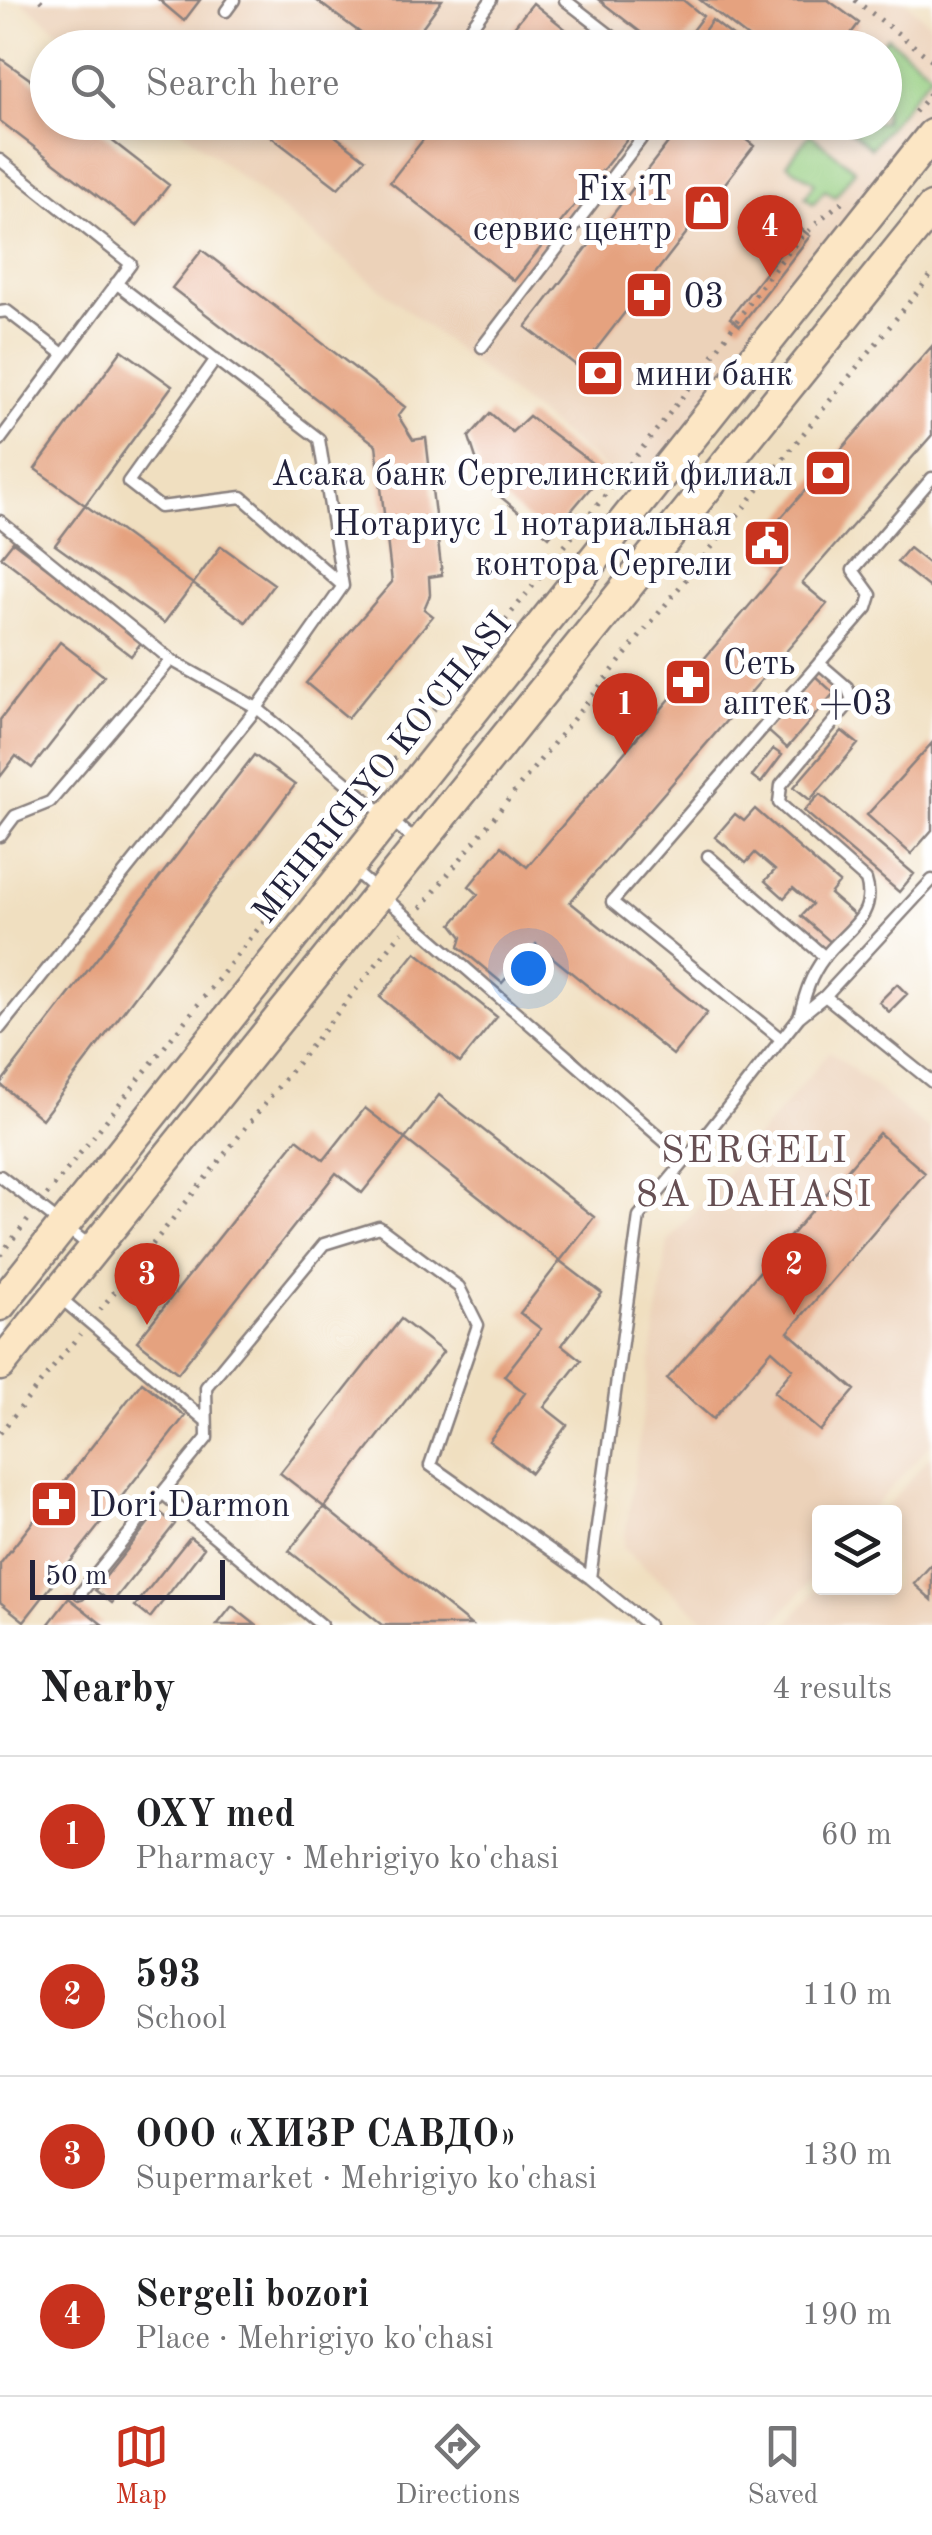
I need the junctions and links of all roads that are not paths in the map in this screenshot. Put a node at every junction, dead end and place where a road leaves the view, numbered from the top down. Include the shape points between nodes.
1 (234, 0) edge
2 (491, 0) edge
3 (565, 0) edge
4 (226, 11) dead end
5 (469, 30) edge
6 (604, 30) edge
7 (921, 127) edge
8 (640, 140) edge
9 (0, 160) edge
10 (932, 208) edge
11 (116, 283) junction
12 (0, 312) edge
13 (482, 347) dead end
14 (63, 354) junction
15 (216, 359) junction
16 (0, 440) edge
17 (932, 478) edge
18 (0, 520) edge
19 (343, 586) junction
20 (171, 660) junction
21 (819, 663) junction
22 (257, 708) junction
23 (388, 818) junction
24 (0, 836) edge
25 (420, 845) junction
26 (708, 856) dead end
27 (350, 867) junction
28 (932, 880) edge
29 (380, 894) junction
30 (919, 896) junction
31 (932, 906) edge
32 (824, 957) junction
33 (825, 996) junction
34 (799, 1016) junction
35 (0, 1028) edge
36 (781, 1039) junction
37 (932, 1081) edge
38 (686, 1160) junction
39 (0, 1176) edge
40 (64, 1225) junction
41 (94, 1249) junction
42 (57, 1295) junction
43 (0, 1305) edge
44 (0, 1365) edge
45 (206, 1421) junction
46 (162, 1493) junction
47 (590, 1578) junction
48 (80, 1594) dead end
49 (321, 1625) edge
50 (648, 1625) edge

1 - 4 lane
2 - 5 lane
3 - 6 lane
7 - 23 main road, MEHRIGIYO KO'CHASI
8 - 13 lane
9 - 11 lane via 131,264
10 - 25 main road
11 - 14 lane
11 - 15 lane
12 - 14 lane
14 - 16 lane
15 - 19 lane via 318,439
15 - 19 lane via 128,482 160,506 242,496
17 - 21 lane via 853,570 871,602
18 - 20 lane
19 - 22 lane
20 - 22 lane
20 - 24 lane via 50,802 16,816
21 - 32 lane via 847,686 852,700 781,786 778,802 866,880 872,898 868,912
21 - 36 lane via 612,902
22 - 23 lane
22 - 35 lane
23 - 25 lane
23 - 27 main road, MEHRIGIYO KO'CHASI
25 - 29 main road
26 - 32 lane
27 - 29 lane
27 - 40 main road, MEHRIGIYO KO'CHASI
28 - 30 lane
29 - 38 lane
29 - 41 main road
30 - 31 lane
30 - 33 lane
32 - 34 lane
33 - 34 lane
33 - 37 lane
34 - 36 lane
36 - 38 lane
38 - 47 lane via 640,1216
39 - 40 lane
40 - 41 lane
40 - 43 main road, MEHRIGIYO KO'CHASI
41 - 42 main road
42 - 44 main road
42 - 45 lane
45 - 46 lane via 208,1438
45 - 47 lane via 206,1387 324,1244 379,1227 460,1287 478,1326 430,1465
46 - 48 lane
46 - 49 lane
47 - 50 lane

